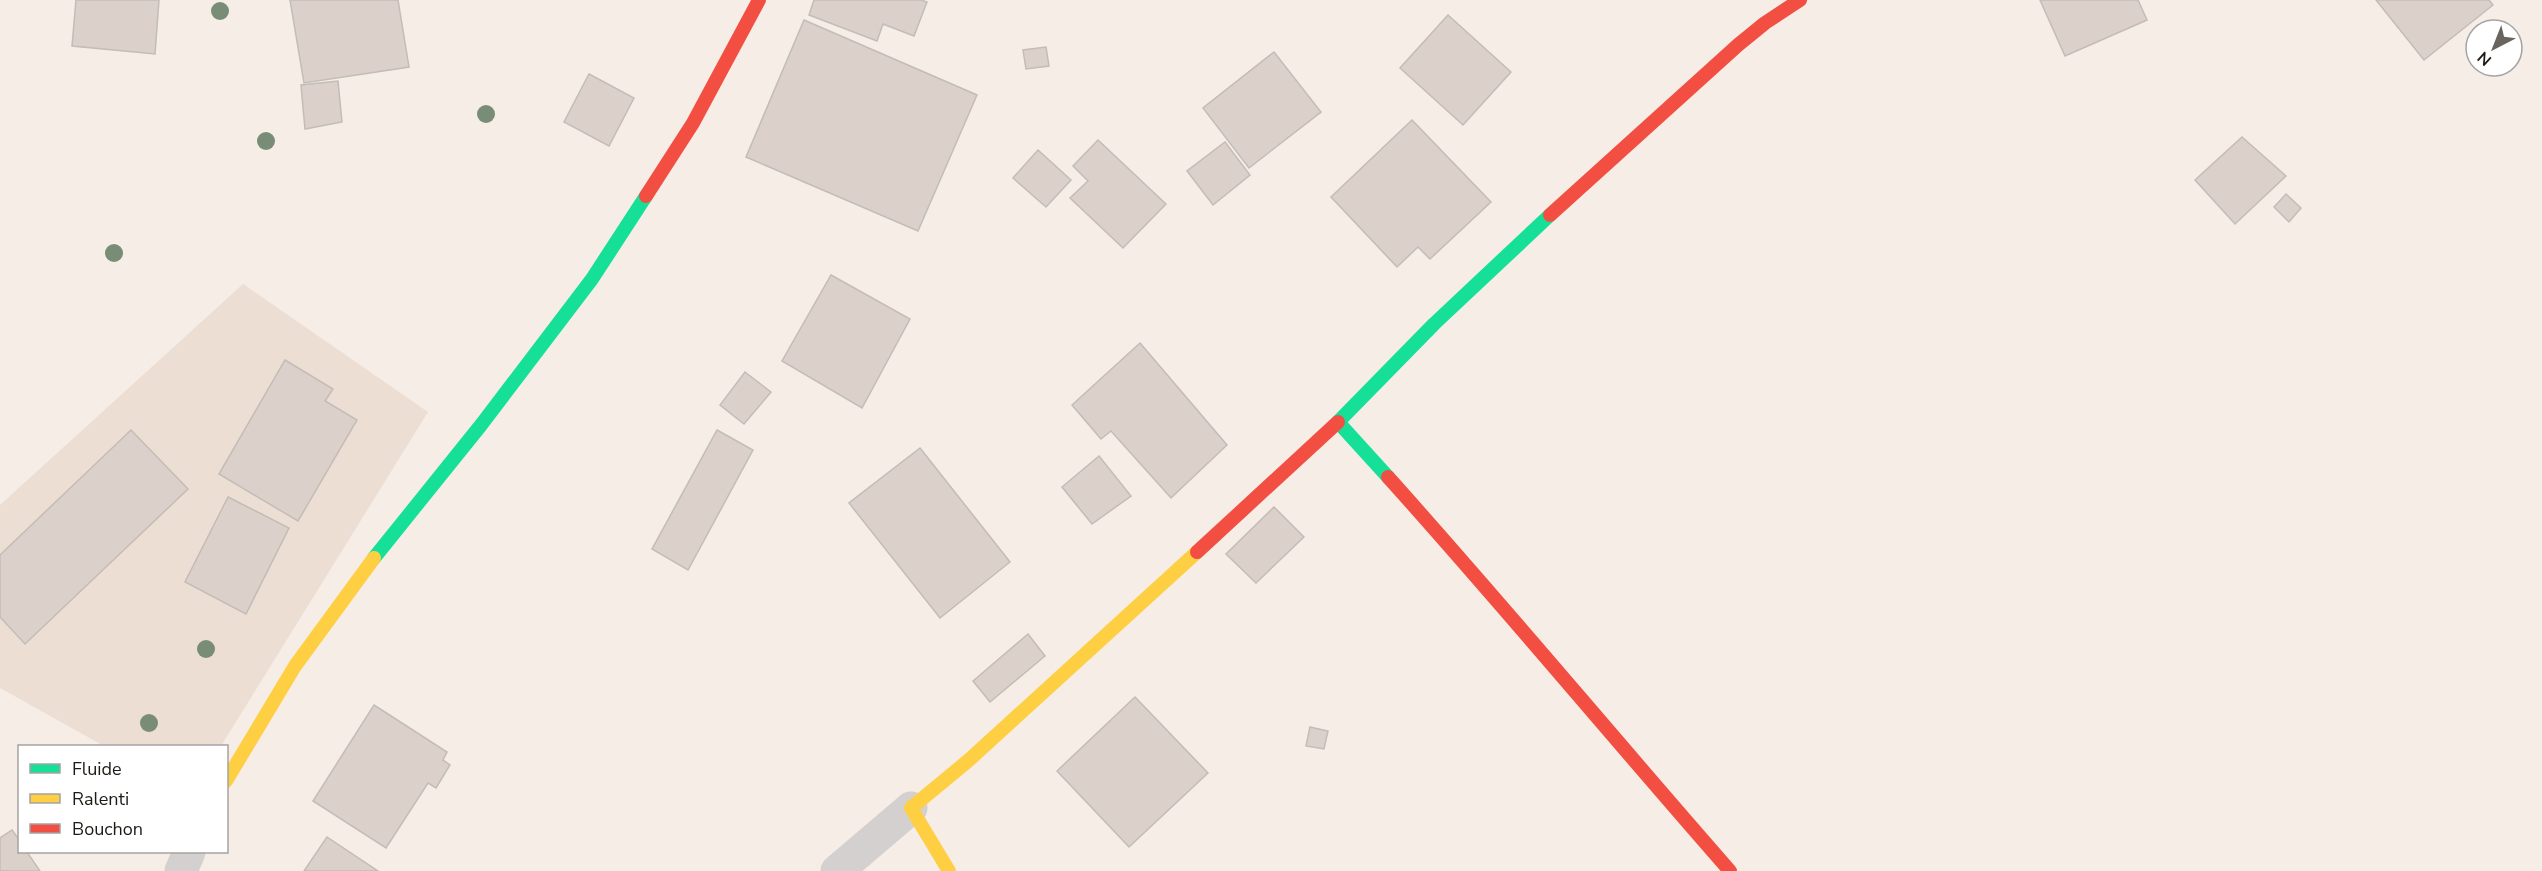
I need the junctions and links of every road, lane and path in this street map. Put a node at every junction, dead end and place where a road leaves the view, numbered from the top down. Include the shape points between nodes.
1 (759, 0) edge
2 (1800, 0) edge
3 (1338, 422) junction
4 (228, 778) edge
5 (911, 808) junction
6 (189, 853) edge
7 (181, 871) edge
8 (837, 871) edge
9 (949, 871) edge
10 (1730, 871) edge

1 - 4 street via 693,123 592,279 357,579 295,666
2 - 3 street via 1738,45 1501,261 1391,365
3 - 5 street via 969,760
3 - 10 street via 1477,576
5 - 8 street
5 - 9 street
6 - 7 street

